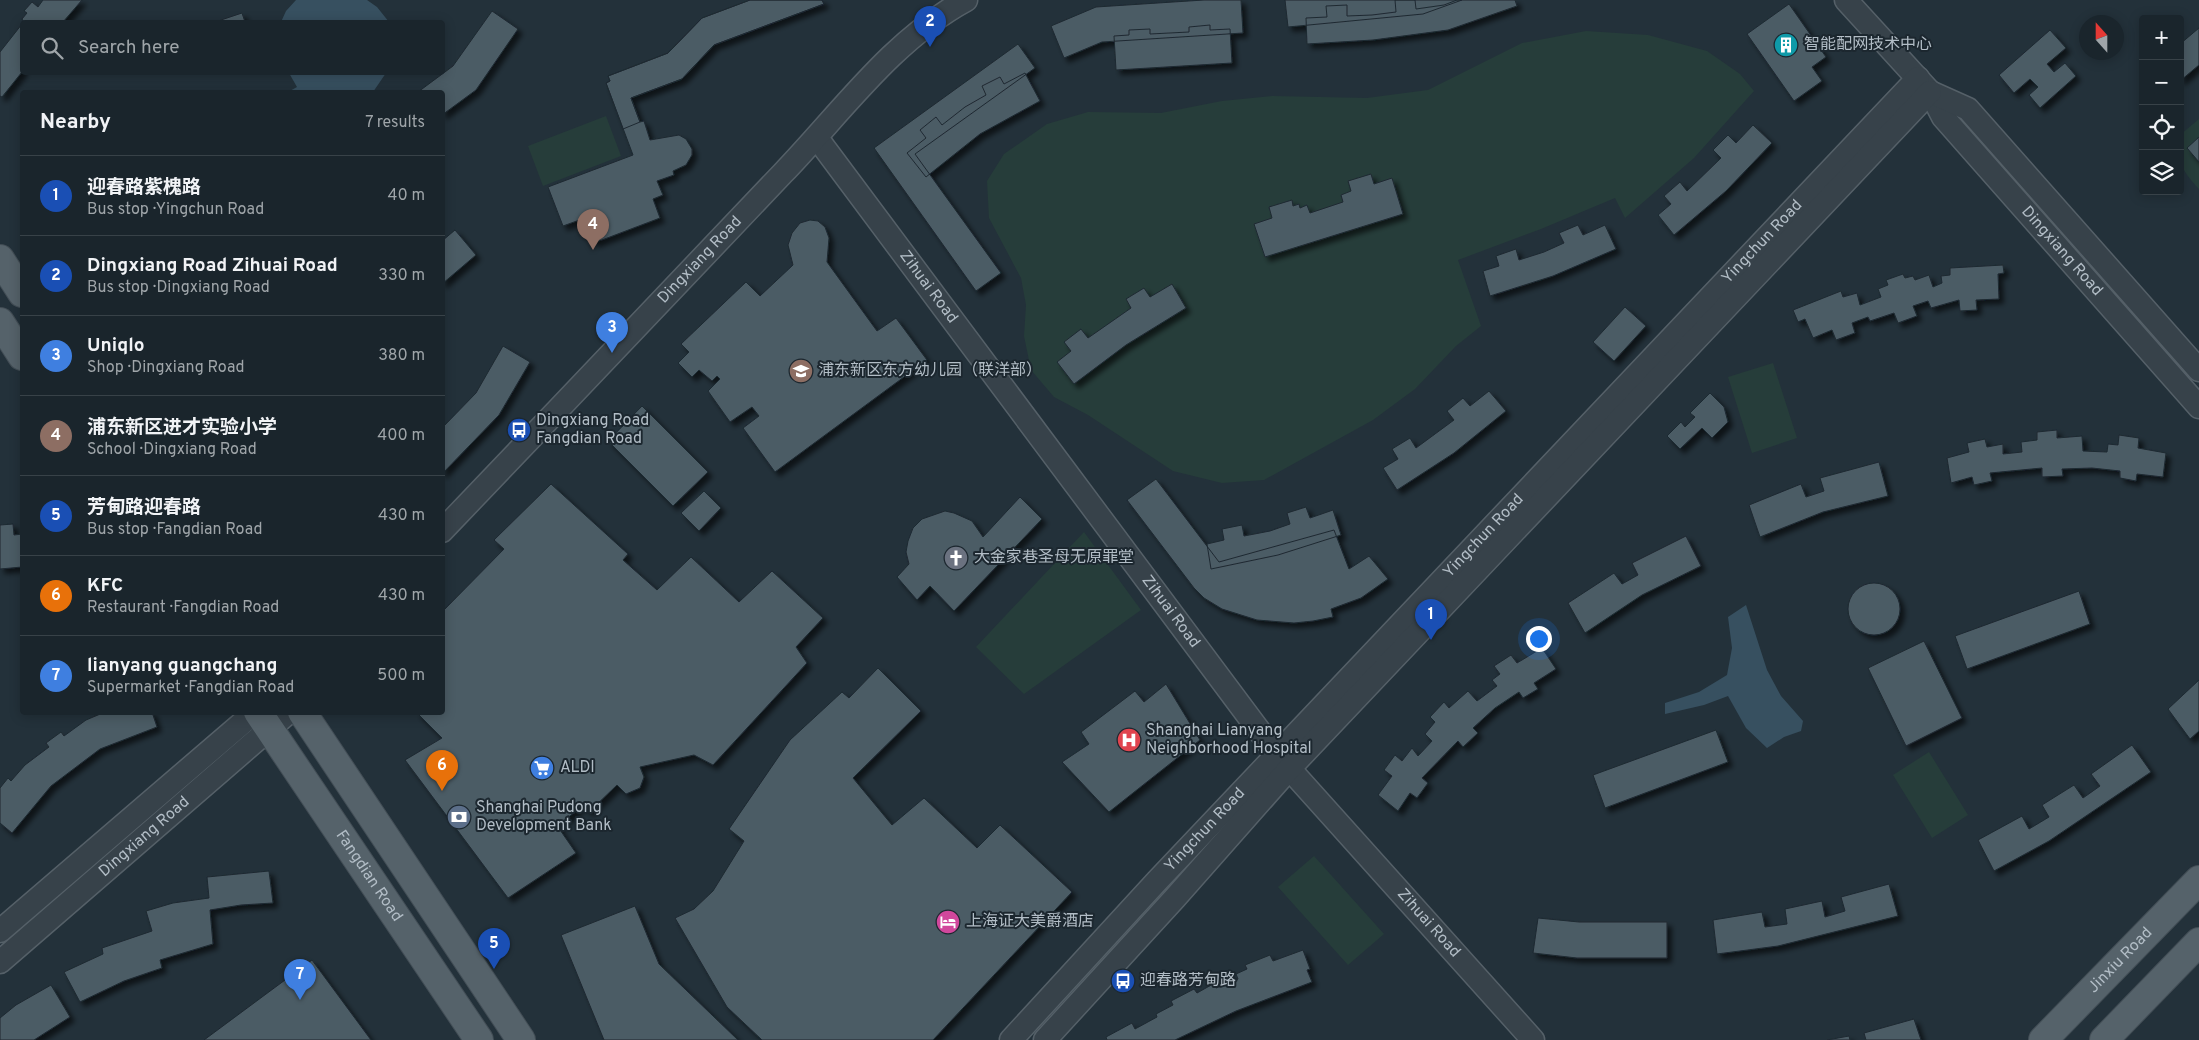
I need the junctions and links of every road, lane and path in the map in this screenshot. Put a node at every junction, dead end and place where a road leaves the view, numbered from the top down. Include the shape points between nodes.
1 (966, 0) edge
2 (1846, 0) edge
3 (1924, 85) junction
4 (817, 138) junction
5 (0, 259) edge
6 (20, 290) edge
7 (0, 322) edge
8 (20, 353) edge
9 (2199, 370) edge
10 (2199, 407) edge
11 (445, 528) edge
12 (304, 715) edge
13 (268, 717) edge
14 (1283, 763) junction
15 (2199, 880) edge
16 (0, 931) edge
17 (2199, 942) edge
18 (0, 962) edge
19 (479, 1040) edge
20 (521, 1040) edge
21 (1011, 1040) edge
22 (1045, 1040) edge
23 (1533, 1040) edge
24 (2043, 1040) edge
25 (2104, 1040) edge

1 - 4 street, Dingxiang Road via 917,34 877,71
2 - 3 street, Dingxiang Road
3 - 9 street, Dingxiang Road via 1968,109
3 - 10 street, Dingxiang Road via 1943,117
3 - 14 street, Yingchun Road
4 - 11 street, Dingxiang Road
4 - 14 street, Zihuai Road
5 - 6 main road
7 - 8 main road
12 - 20 main road
13 - 16 street, Dingxiang Road
13 - 18 street, Dingxiang Road
13 - 19 main road, Fangdian Road
14 - 21 street, Yingchun Road via 1157,882
14 - 22 street, Yingchun Road via 1175,898
14 - 23 street, Zihuai Road
15 - 24 main road, Jinxiu Road
17 - 25 main road

